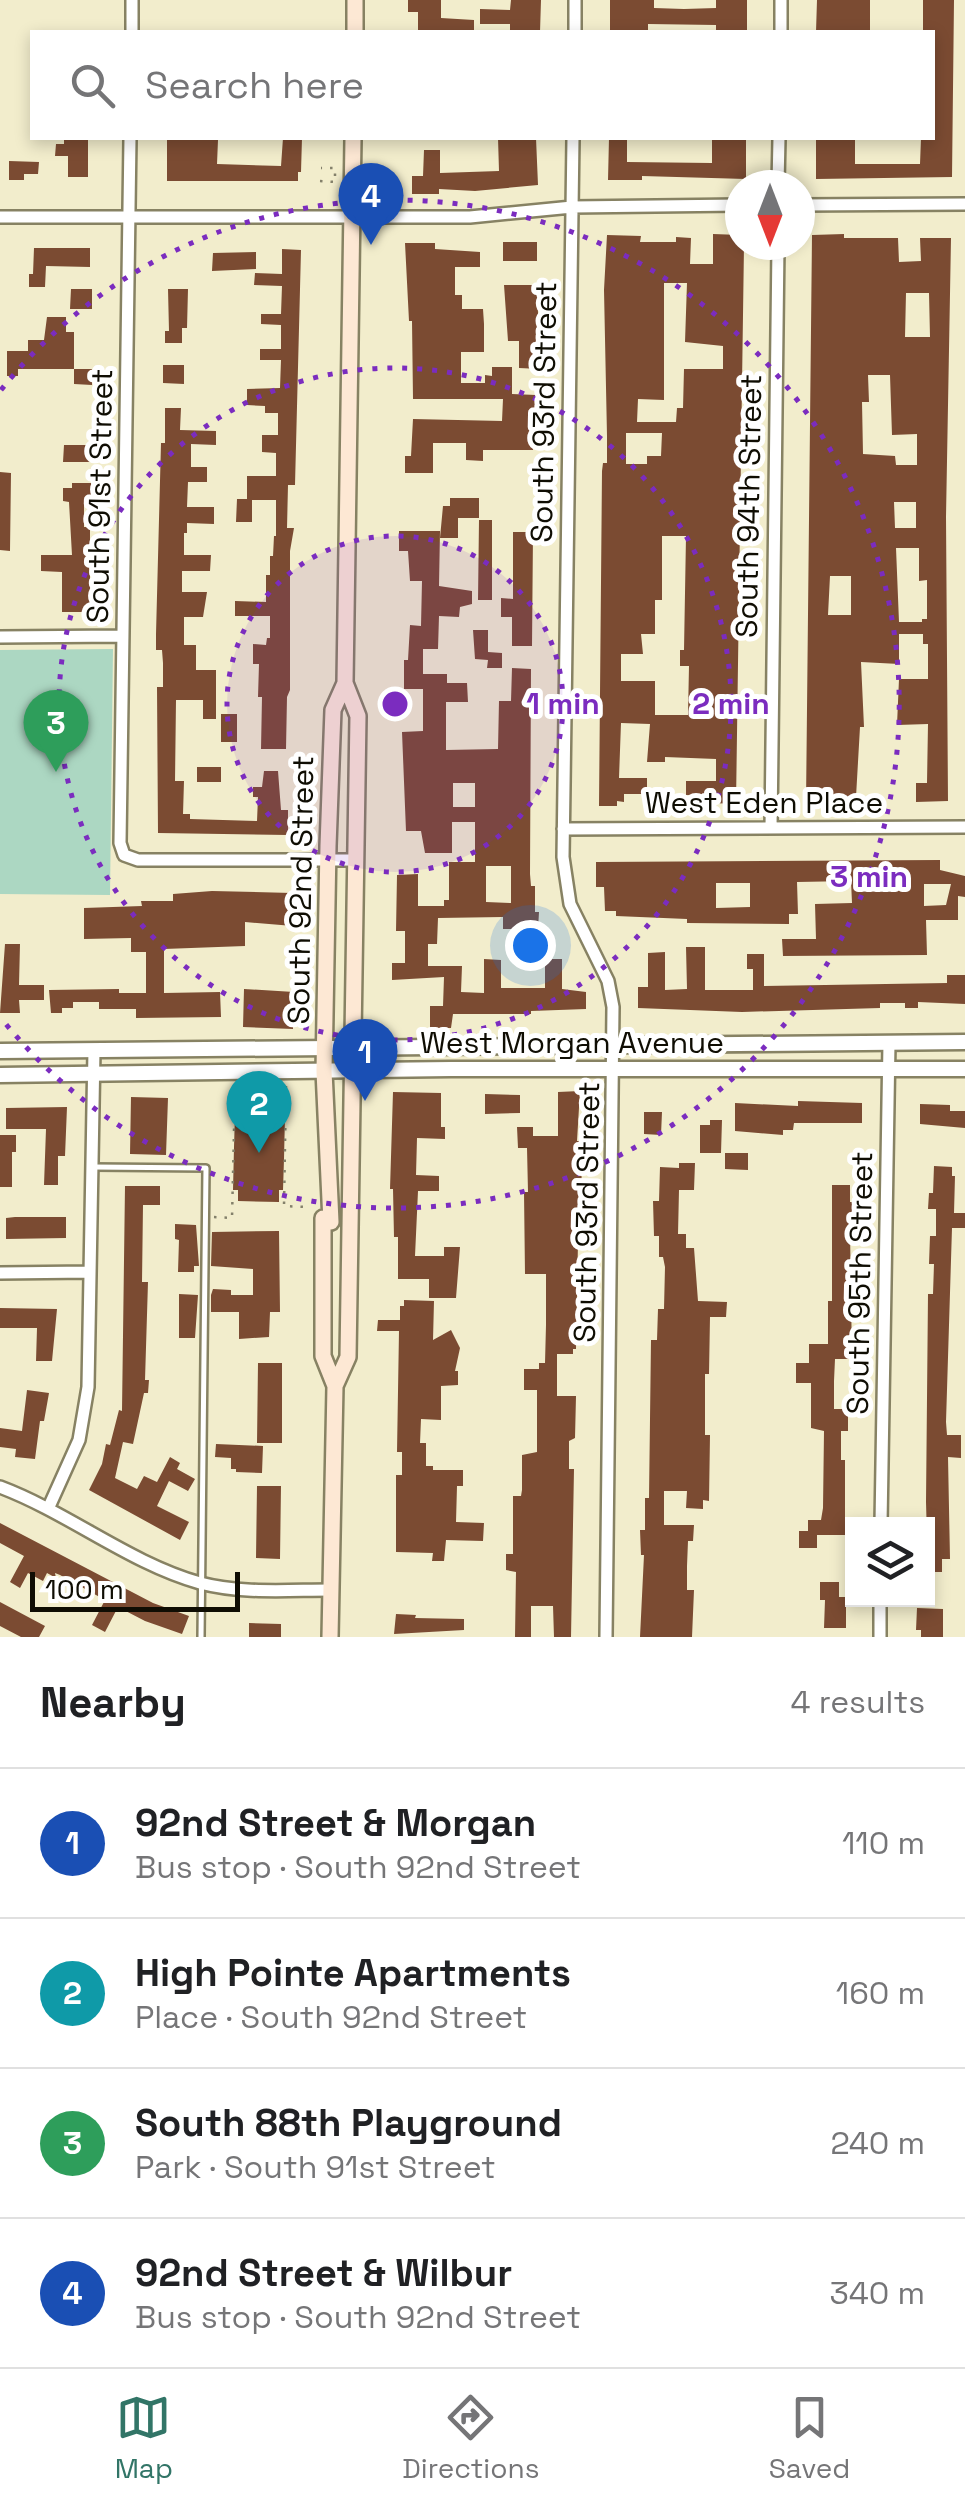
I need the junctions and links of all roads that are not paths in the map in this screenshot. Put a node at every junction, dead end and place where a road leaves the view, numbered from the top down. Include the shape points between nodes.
1 (132, 0) edge
2 (355, 0) edge
3 (576, 0) edge
4 (781, 0) edge
5 (132, 30) edge
6 (355, 30) edge
7 (575, 30) edge
8 (781, 30) edge
9 (130, 140) edge
10 (353, 140) edge
11 (574, 140) edge
12 (779, 140) edge
13 (778, 170) edge
14 (965, 204) edge
15 (815, 205) edge
16 (725, 206) edge
17 (572, 207) junction
18 (129, 216) junction
19 (352, 216) junction
20 (0, 218) edge
21 (778, 260) edge
22 (122, 636) junction
23 (0, 637) edge
24 (345, 683) junction
25 (965, 827) edge
26 (770, 828) junction
27 (563, 829) junction
28 (328, 860) junction
29 (356, 860) junction
30 (965, 1042) edge
31 (889, 1043) junction
32 (613, 1045) junction
33 (451, 1046) junction
34 (237, 1048) junction
35 (325, 1048) junction
36 (352, 1048) junction
37 (94, 1050) junction
38 (0, 1051) edge
39 (614, 1069) junction
40 (965, 1069) edge
41 (451, 1070) junction
42 (324, 1071) junction
43 (352, 1071) junction
44 (889, 1071) junction
45 (95, 1074) junction
46 (0, 1075) edge
47 (236, 1079) junction
48 (92, 1167) junction
49 (0, 1272) edge
50 (90, 1272) junction
51 (335, 1386) junction
52 (0, 1487) edge
53 (48, 1509) junction
54 (882, 1517) edge
55 (202, 1583) junction
56 (330, 1590) junction
57 (880, 1607) edge
58 (201, 1637) edge
59 (330, 1637) edge
60 (606, 1637) edge
61 (880, 1637) edge

1 - 5 street
2 - 6 main road
3 - 7 street
4 - 8 street
9 - 18 street, South 91st Street
10 - 19 main road, South 92nd Street
11 - 17 street, South 93rd Street
12 - 13 street
14 - 15 street
16 - 17 street
17 - 19 street via 470,217
17 - 27 street, South 93rd Street
18 - 19 street
18 - 20 street
18 - 22 street, South 91st Street
19 - 24 main road, South 92nd Street
21 - 26 street, South 94th Street
22 - 23 street
22 - 28 street, South 91st Street via 124,854 138,860
24 - 28 main road, South 92nd Street via 332,710
24 - 29 main road, South 92nd Street via 358,716
25 - 26 street, West Eden Place
26 - 27 street, West Eden Place
27 - 32 street, South 93rd Street via 566,888 608,982
28 - 29 street
28 - 35 main road, South 92nd Street
29 - 36 main road, South 92nd Street
30 - 31 street, West Morgan Avenue
31 - 32 street, West Morgan Avenue
31 - 44 street, South 95th Street
32 - 33 street, West Morgan Avenue
32 - 39 street, South 93rd Street
33 - 36 street, West Morgan Avenue
33 - 41 street
34 - 35 street, West Morgan Avenue
34 - 37 street, West Morgan Avenue
34 - 47 street
35 - 36 street, West Morgan Avenue
35 - 42 main road, South 92nd Street
36 - 43 main road, South 92nd Street
37 - 38 street, West Morgan Avenue
37 - 45 street
39 - 41 street, West Morgan Avenue
39 - 44 street, West Morgan Avenue
39 - 60 street, South 93rd Street
40 - 44 street, West Morgan Avenue
41 - 43 street, West Morgan Avenue
42 - 43 street, West Morgan Avenue
42 - 47 street, West Morgan Avenue
42 - 51 main road, South 92nd Street via 331,1222 323,1218 323,1356
43 - 51 main road, South 92nd Street via 348,1358
44 - 54 street, South 95th Street
45 - 46 street, West Morgan Avenue
45 - 47 street, West Morgan Avenue
45 - 48 street
48 - 50 street
48 - 55 lane via 206,1168
49 - 50 street
50 - 53 street via 88,1387 79,1440
51 - 56 main road, South 92nd Street
52 - 53 street
53 - 55 street via 154,1566
55 - 56 street
55 - 58 lane
56 - 59 main road, South 92nd Street
57 - 61 street

